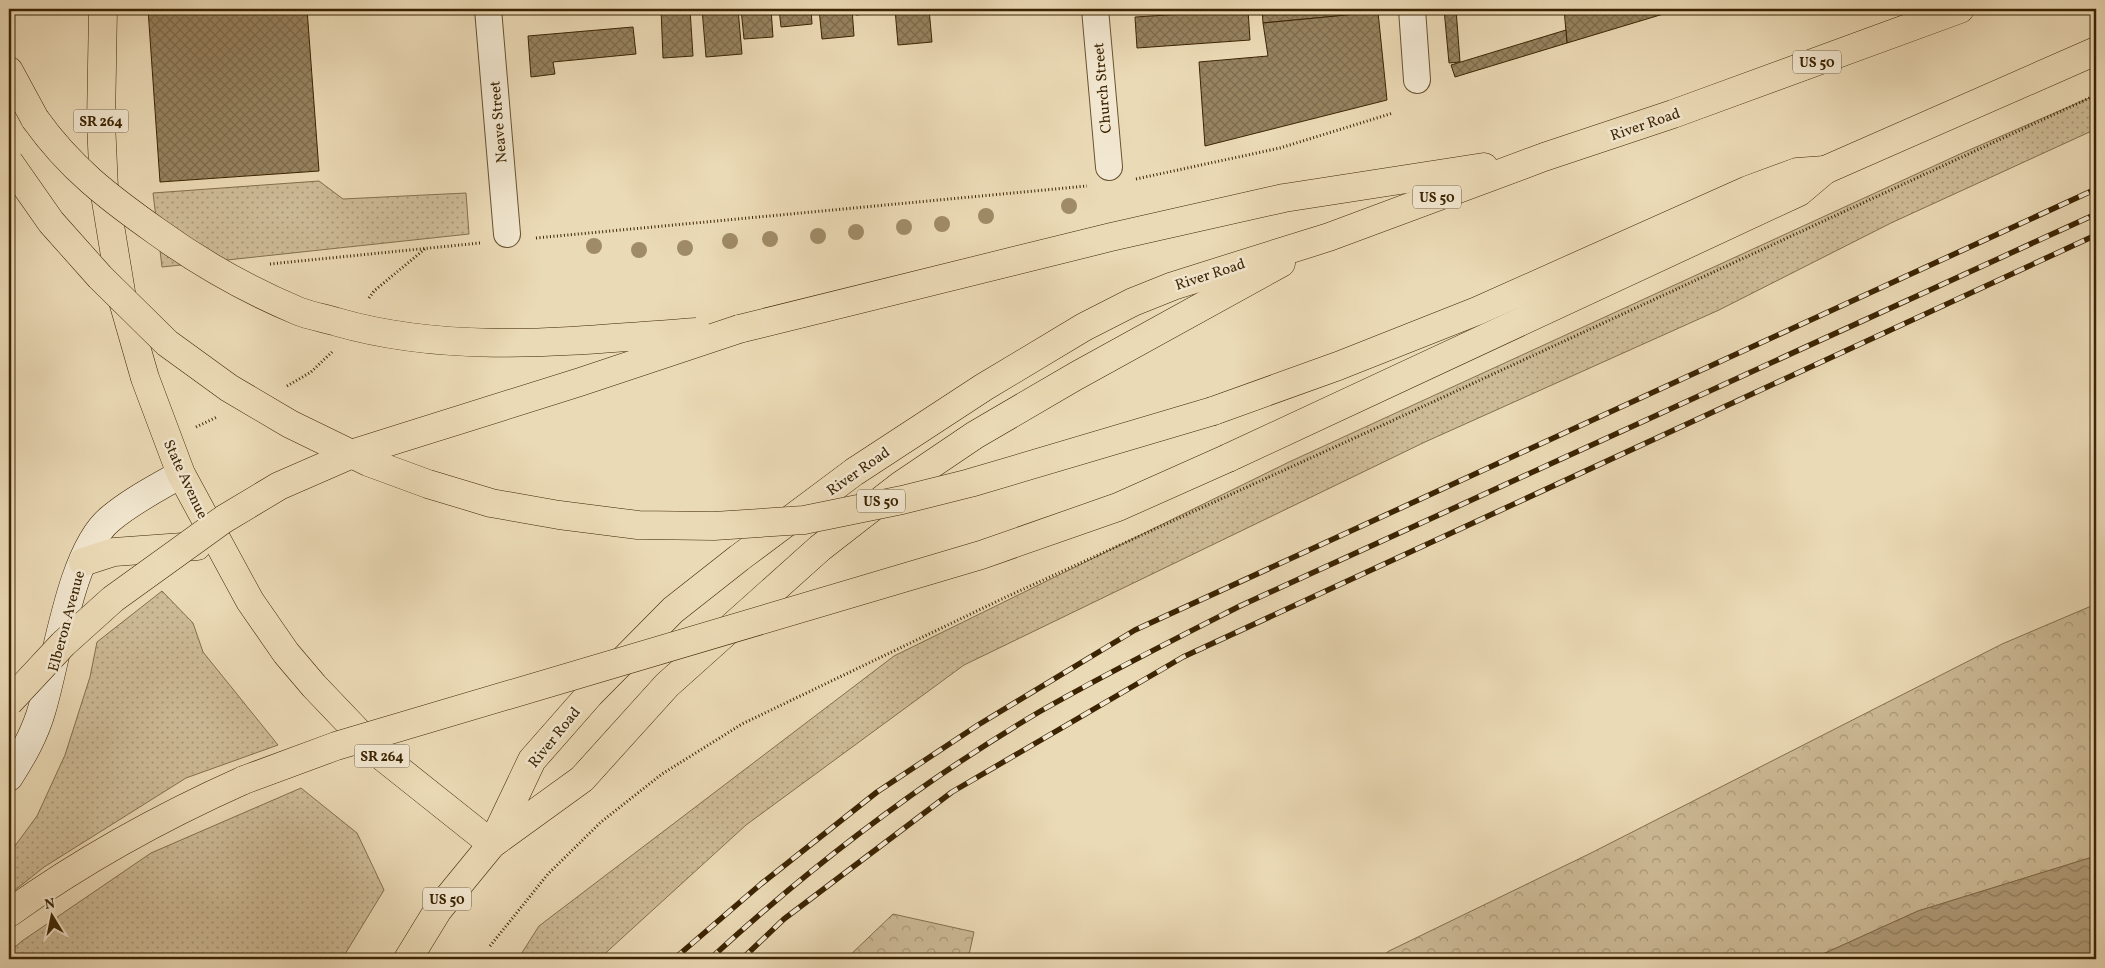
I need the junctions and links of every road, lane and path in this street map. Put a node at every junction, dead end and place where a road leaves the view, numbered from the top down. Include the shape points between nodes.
1 (103, 9) edge
2 (488, 9) edge
3 (1095, 9) edge
4 (1412, 9) edge
5 (1960, 9) edge
6 (2096, 51) edge
7 (9, 71) edge
8 (1418, 80) dead end
9 (2096, 95) edge
10 (1393, 112) dead end
11 (1544, 157) junction
12 (9, 162) edge
13 (1824, 170) junction
14 (1110, 177) junction
15 (1329, 237) junction
16 (496, 238) joint
17 (534, 238) dead end
18 (263, 264) dead end
19 (739, 329) junction
20 (181, 474) junction
21 (218, 545) junction
22 (83, 562) junction
23 (9, 702) edge
24 (9, 777) edge
25 (492, 844) junction
26 (9, 914) edge
27 (490, 946) dead end
28 (408, 959) edge

1 - 20 main road, State Avenue / SR 264 via 101,122 104,189 122,298 145,378
2 - 16 street, Neave Street
3 - 14 street, Church Street
4 - 8 street
5 - 11 main road, River Road / US 50 via 1673,114
6 - 13 main road
7 - 19 main road, bridge via 35,119 56,148 85,178 195,259 299,311 357,328 470,343 545,343
9 - 27 path via 1006,597 750,720 706,744 600,822 548,874
10 - 14 path via 1280,148
11 - 15 main road, River Road / US 50
11 - 19 main road via 1284,198
12 - 13 main road, bridge via 51,222 100,278 167,344 229,388 290,424 368,462 491,502 638,524 714,526 804,520 902,500 1212,411 1477,311 1748,190 1797,172
13 - 26 main road, bridge via 1799,192 1118,507 981,555 336,746 244,780 184,807 58,879
14 - 17 path
15 - 25 main road, River Road / US 50 via 1076,376 975,435 902,485 820,548 667,685 582,778
15 - 25 main road, River Road / US 50 via 1218,270 1134,302 1084,327 984,387 854,472 673,610 590,694 532,760
16 - 18 path
19 - 23 main road, bridge via 357,452 278,486 224,519 113,599 63,644
20 - 21 main road, State Avenue / SR 264
20 - 22 street, Elberon Avenue via 109,519 89,546
21 - 22 main road via 114,552
21 - 25 main road, State Avenue / SR 264 via 260,616 314,686 379,754
22 - 24 street, Elberon Avenue via 72,591 42,710 29,744
25 - 28 main road, River Road / US 50 via 438,910

